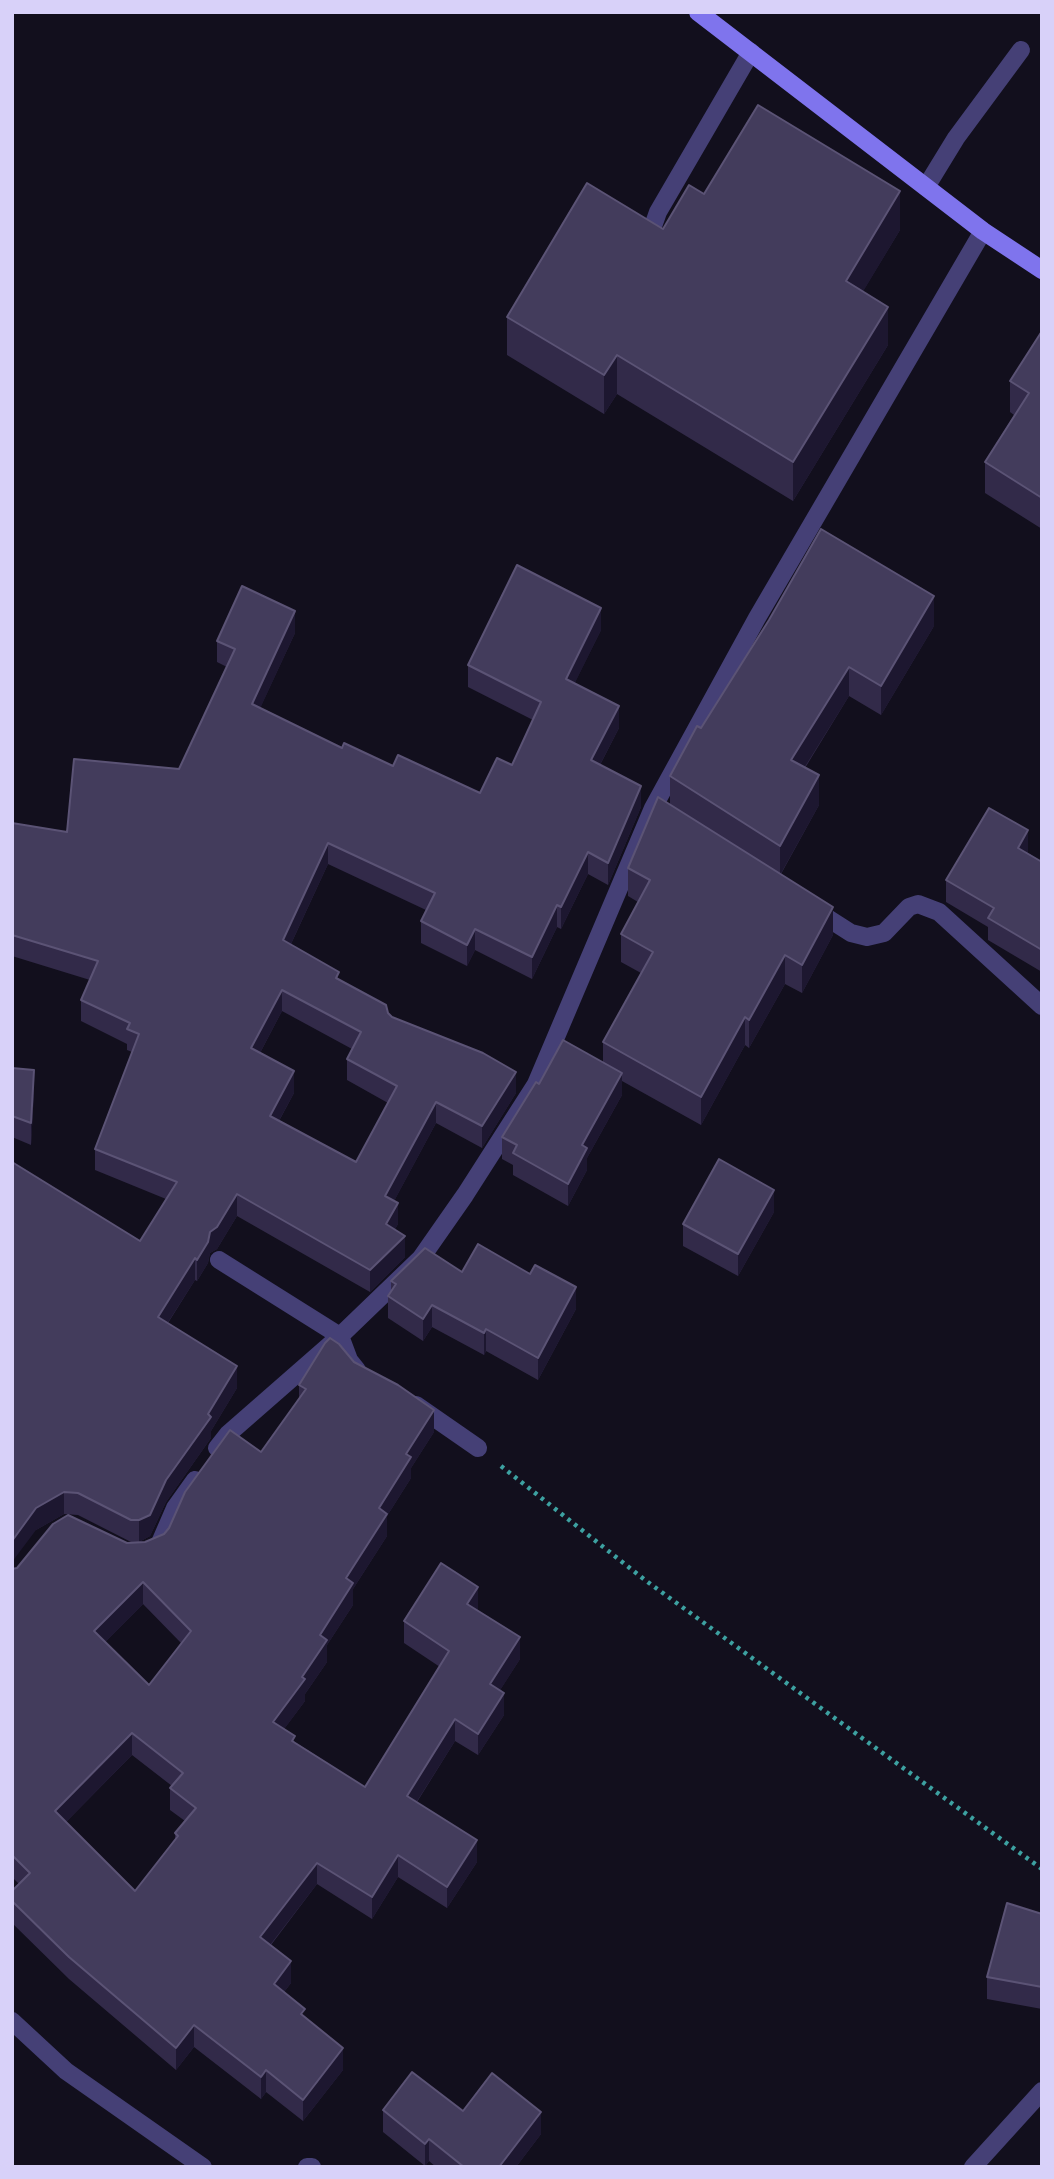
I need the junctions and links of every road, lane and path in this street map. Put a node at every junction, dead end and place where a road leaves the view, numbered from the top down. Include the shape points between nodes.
1 (698, 12) edge
2 (1021, 50) dead end
3 (751, 52) junction
4 (926, 187) junction
5 (652, 229) edge
6 (983, 231) junction
7 (1042, 270) edge
8 (805, 904) edge
9 (1042, 1006) edge
10 (219, 1260) dead end
11 (340, 1336) junction
12 (371, 1381) edge
13 (404, 1397) edge
14 (478, 1448) joint
15 (128, 1553) edge
16 (1042, 1868) edge
17 (12, 2021) edge
18 (1042, 2091) edge
19 (203, 2167) edge
20 (307, 2167) edge
21 (312, 2167) edge
22 (972, 2167) edge

1 - 3 main road
2 - 4 street
3 - 4 main road
3 - 5 street
4 - 6 main road
6 - 7 main road
6 - 11 street via 757,618 529,1082 465,1195 421,1258
8 - 9 street via 852,933 867,937 884,933 909,907 918,904 939,912
10 - 11 street
11 - 12 street via 349,1360
11 - 15 street via 228,1434 175,1508 159,1545
13 - 14 street
14 - 16 path via 645,1580
17 - 19 street via 66,2071
18 - 22 street
20 - 21 street

